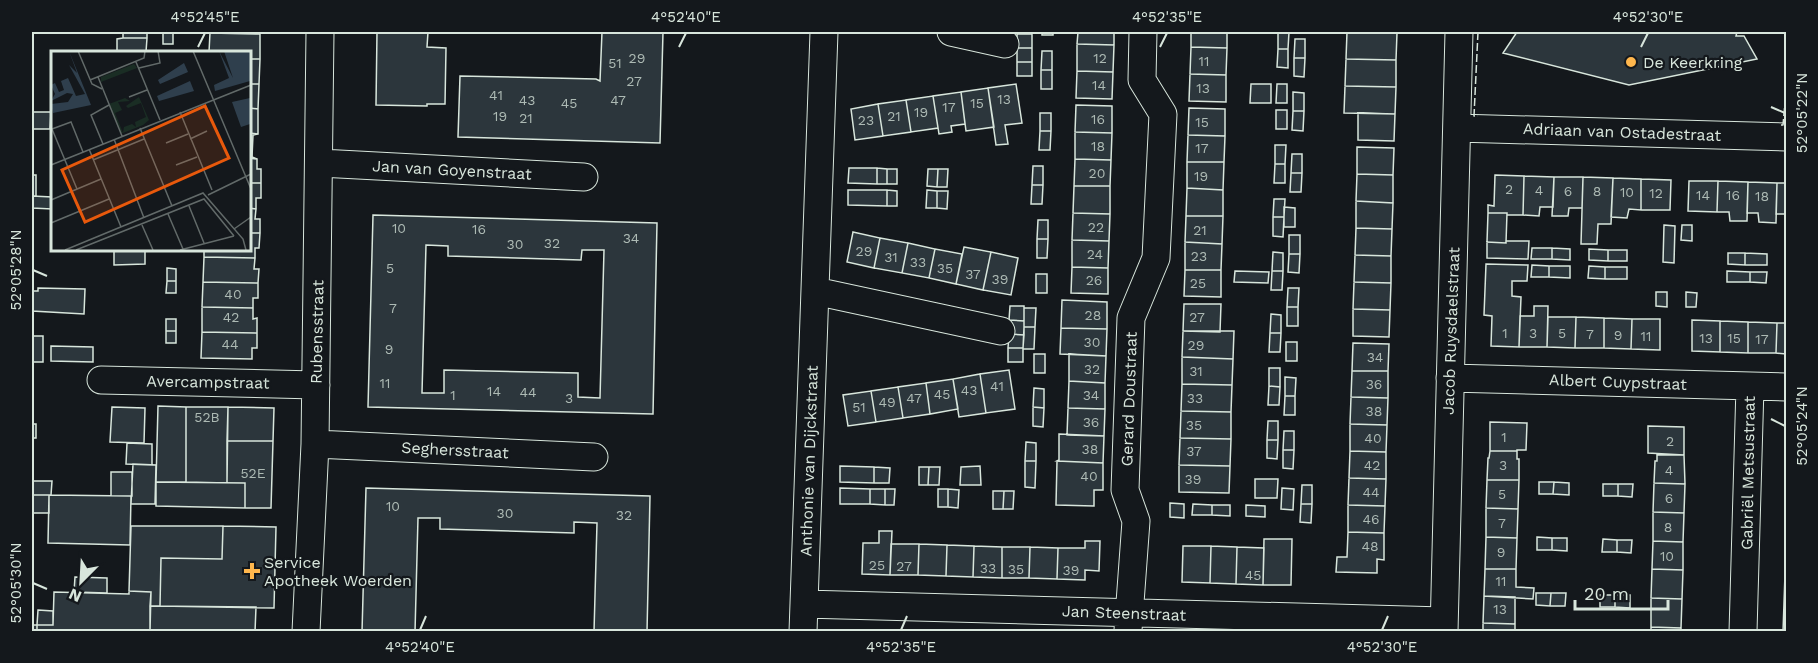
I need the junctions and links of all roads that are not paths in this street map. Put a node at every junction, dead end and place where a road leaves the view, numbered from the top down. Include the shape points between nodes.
1 (320, 32) edge
2 (824, 32) edge
3 (951, 32) edge
4 (1143, 32) edge
5 (1459, 32) edge
6 (1005, 44) dead end
7 (1456, 128) junction
8 (1786, 137) edge
9 (320, 163) junction
10 (584, 177) dead end
11 (815, 291) junction
12 (1001, 331) dead end
13 (1450, 378) junction
14 (101, 380) dead end
15 (316, 385) junction
16 (1750, 386) junction
17 (1786, 387) edge
18 (315, 444) junction
19 (594, 457) dead end
20 (804, 604) junction
21 (1128, 622) edge
22 (1444, 626) edge
23 (306, 632) edge
24 (803, 632) edge
25 (1743, 632) edge

1 - 9 street, Rubensstraat
2 - 11 street, Anthonie van Dijckstraat
3 - 6 street
4 - 21 street, Gerard Doustraat via 1142,80 1163,114 1156,258 1131,318 1125,490 1136,520
5 - 7 street, Jacob Ruysdaelstraat
7 - 8 street, Adriaan van Ostadestraat
7 - 13 street, Jacob Ruysdaelstraat
9 - 10 street, Jan van Goyenstraat
9 - 15 street, Rubensstraat
11 - 12 street
11 - 20 street, Anthonie van Dijckstraat
13 - 16 street, Albert Cuypstraat
13 - 22 street, Jacob Ruysdaelstraat
14 - 15 street, Avercampstraat
15 - 18 street, Rubensstraat
16 - 17 street, Albert Cuypstraat
16 - 25 street, Gabriël Metsustraat
18 - 19 street, Seghersstraat
18 - 23 street, Rubensstraat
20 - 21 street, Jan Steenstraat
20 - 24 street, Anthonie van Dijckstraat
21 - 22 street, Jan Steenstraat

